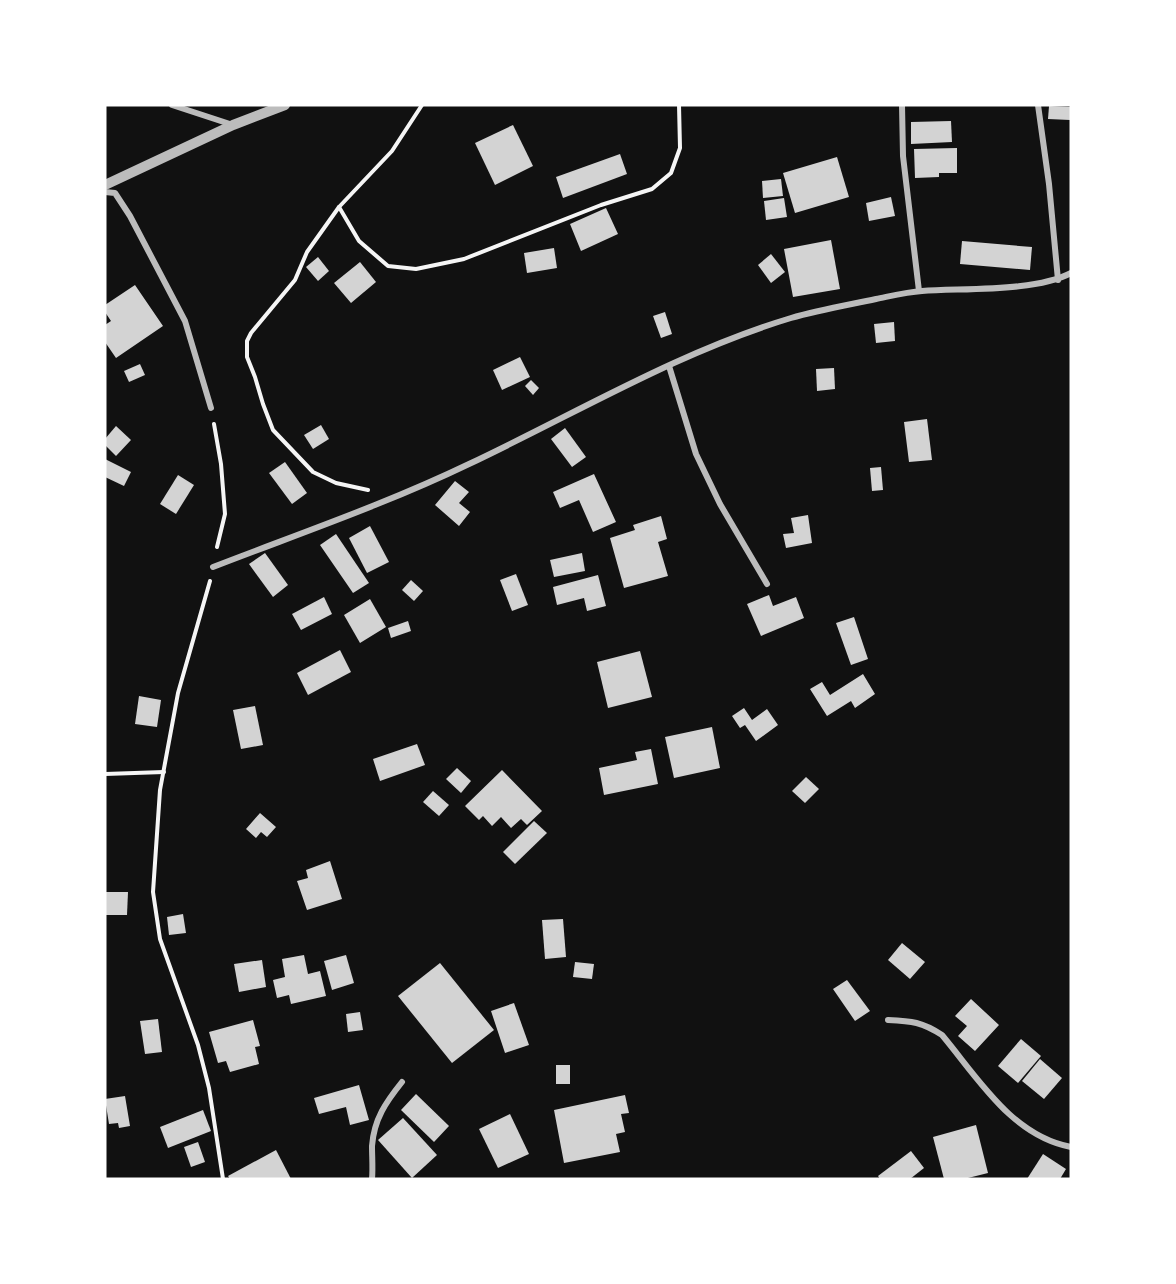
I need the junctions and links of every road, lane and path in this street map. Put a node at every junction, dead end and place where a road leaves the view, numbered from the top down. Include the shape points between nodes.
1 (172, 105) edge
2 (285, 105) edge
3 (422, 105) edge
4 (679, 105) edge
5 (902, 105) edge
6 (1038, 105) edge
7 (233, 125) junction
8 (105, 185) edge
9 (105, 192) edge
10 (339, 207) junction
11 (1071, 273) edge
12 (1058, 280) junction
13 (919, 291) junction
14 (669, 366) junction
15 (211, 408) joint
16 (396, 496) junction
17 (213, 567) junction
18 (767, 584) dead end
19 (164, 772) junction
20 (105, 774) edge
21 (888, 1020) dead end
22 (402, 1082) dead end
23 (1071, 1148) edge
24 (223, 1179) edge
25 (372, 1179) edge

1 - 7 street
2 - 7 street
3 - 10 path via 392,151
4 - 10 path via 680,148 671,173 652,189 464,259 416,268 387,266 359,241
5 - 13 street via 903,156
6 - 12 street
7 - 8 street
9 - 15 street via 115,193 130,216 185,321
10 - 16 path via 307,252 295,280 251,333 246,357 273,430 313,472 336,483
11 - 12 street
12 - 13 street
13 - 14 street via 792,318
14 - 16 street
14 - 18 street via 696,454
15 - 17 path via 222,464 225,514
16 - 17 street
17 - 19 path via 178,693
19 - 20 path
19 - 24 path via 153,892 160,939 206,1077
21 - 23 street via 913,1021 942,1035 999,1104 1031,1132
22 - 25 street via 383,1106 375,1126

